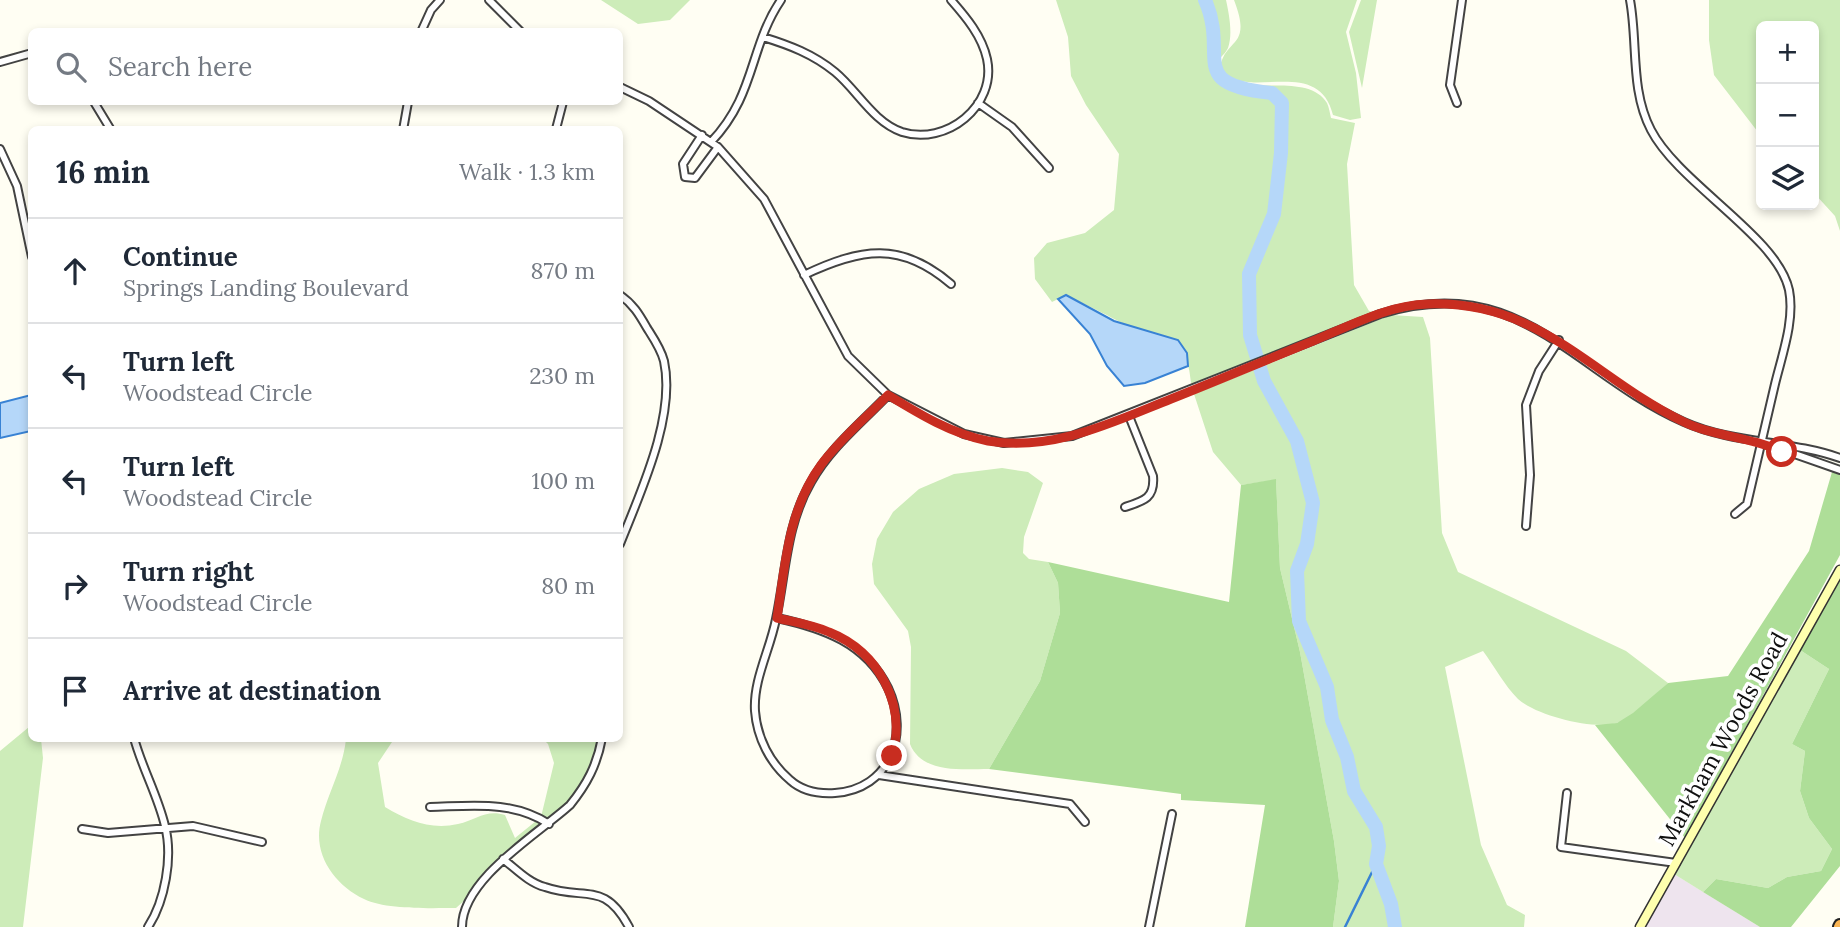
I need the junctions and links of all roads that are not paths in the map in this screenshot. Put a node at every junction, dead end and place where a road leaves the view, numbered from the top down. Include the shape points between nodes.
1 (440, 0) edge
2 (489, 0) edge
3 (781, 0) edge
4 (951, 0) edge
5 (1462, 0) edge
6 (1630, 0) edge
7 (423, 28) edge
8 (517, 28) edge
9 (763, 37) junction
10 (28, 54) edge
11 (0, 62) edge
12 (623, 88) edge
13 (978, 103) junction
14 (1457, 103) dead end
15 (96, 105) edge
16 (407, 105) edge
17 (562, 105) edge
18 (109, 126) edge
19 (404, 126) edge
20 (557, 126) edge
21 (702, 135) junction
22 (710, 142) junction
23 (718, 147) junction
24 (0, 149) edge
25 (1049, 168) dead end
26 (28, 238) edge
27 (804, 275) junction
28 (950, 284) dead end
29 (623, 297) edge
30 (1559, 340) junction
31 (888, 395) junction
32 (1129, 416) junction
33 (1761, 442) junction
34 (1840, 458) edge
35 (1840, 470) edge
36 (1125, 507) dead end
37 (1735, 514) dead end
38 (1526, 526) dead end
39 (623, 537) edge
40 (1840, 570) edge
41 (777, 618) junction
42 (135, 742) edge
43 (601, 742) edge
44 (879, 775) junction
45 (1567, 793) dead end
46 (430, 807) dead end
47 (1172, 814) dead end
48 (1085, 822) dead end
49 (549, 824) junction
50 (166, 827) junction
51 (82, 829) dead end
52 (262, 842) dead end
53 (503, 859) junction
54 (1676, 863) junction
55 (1150, 926) edge
56 (148, 927) edge
57 (462, 927) edge
58 (629, 927) edge
59 (1640, 927) edge

1 - 7 street
2 - 8 street
3 - 9 street
4 - 13 street via 976,33 987,60 988,75
5 - 14 street via 1450,85
6 - 33 street via 1637,86 1653,133 1667,154 1775,260 1785,276 1791,307
9 - 13 street via 821,61 885,123 901,131 942,132 958,125
9 - 22 street via 741,99
10 - 11 street
12 - 21 street
13 - 25 street via 1012,127
15 - 18 street
16 - 19 street
17 - 20 street
21 - 22 street
21 - 23 street via 683,164 685,177 695,178
22 - 23 street
23 - 27 street via 764,199
24 - 26 street via 17,186
27 - 28 street via 851,256 887,254 921,261
27 - 31 street via 848,356
29 - 39 street via 634,305 660,349 666,374 663,419
30 - 32 street via 1490,309 1427,304 1380,314
30 - 33 street via 1685,422
30 - 38 street via 1539,371 1526,405 1530,475
31 - 32 street via 964,435 1004,443 1072,436
31 - 41 street via 821,465 798,507
32 - 36 street via 1154,486 1151,496
33 - 34 street
33 - 35 street
33 - 37 street via 1747,503
40 - 54 main road, Markham Woods Road
41 - 44 street via 831,632 848,642 885,682 899,729 892,756
41 - 44 street via 755,698 758,730 770,758 792,782 815,792 846,792
42 - 50 street
43 - 49 street via 582,790
44 - 48 street via 1070,804
45 - 54 street via 1561,847
46 - 49 street via 514,808
47 - 55 street
49 - 53 street
50 - 51 street via 108,833
50 - 52 street via 211,828
50 - 56 street via 165,874
53 - 57 street via 474,893
53 - 58 street via 544,887 606,897
54 - 59 main road, Markham Woods Road

